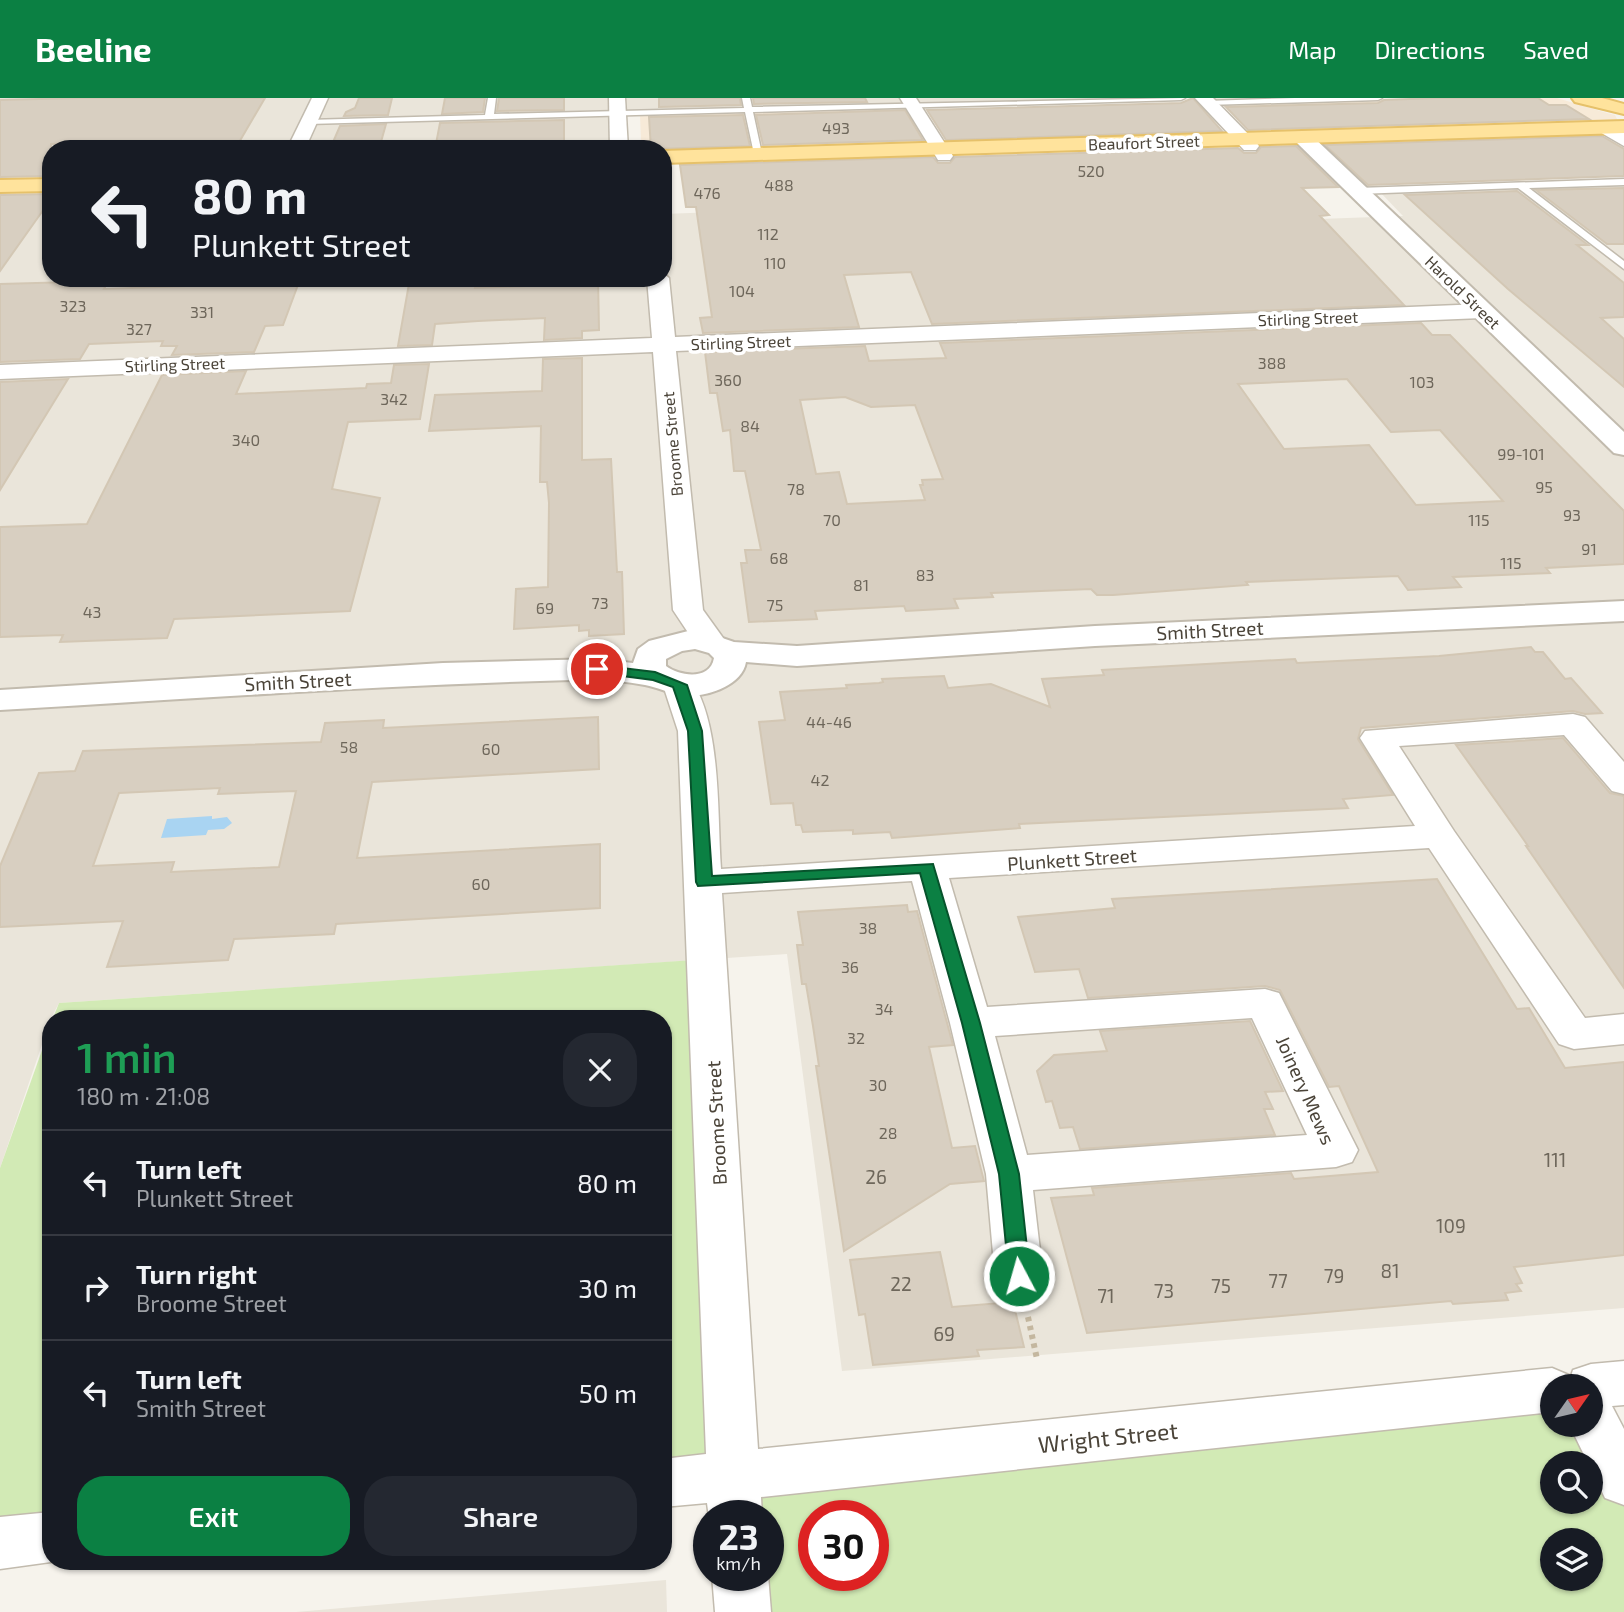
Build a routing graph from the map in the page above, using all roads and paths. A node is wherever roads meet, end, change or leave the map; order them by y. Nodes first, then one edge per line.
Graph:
1 (320, 98) edge
2 (492, 98) edge
3 (746, 98) edge
4 (1181, 98) edge
5 (1378, 98) edge
6 (1581, 98) edge
7 (1205, 101) edge
8 (910, 102) edge
9 (618, 106) edge
10 (294, 109) dead end
11 (1621, 110) edge
12 (749, 111) junction
13 (489, 118) junction
14 (308, 122) junction
15 (1618, 133) edge
16 (282, 140) edge
17 (300, 140) edge
18 (619, 140) edge
19 (1305, 141) junction
20 (1246, 142) junction
21 (942, 152) junction
22 (758, 154) junction
23 (672, 157) edge
24 (672, 164) edge
25 (42, 176) edge
26 (0, 178) edge
27 (1624, 182) edge
28 (42, 184) edge
29 (0, 186) edge
30 (1521, 186) junction
31 (1358, 191) junction
32 (1624, 266) edge
33 (659, 287) edge
34 (1482, 311) junction
35 (663, 345) junction
36 (0, 372) edge
37 (1624, 447) edge
38 (688, 610) junction
39 (1624, 611) edge
40 (719, 661) junction
41 (663, 665) junction
42 (0, 700) edge
43 (695, 731) junction
44 (1624, 784) edge
45 (1439, 836) junction
46 (927, 868) junction
47 (704, 882) junction
48 (971, 1023) junction
49 (1624, 1029) edge
50 (1009, 1174) junction
51 (1019, 1276) dead end
52 (1624, 1383) edge
53 (1603, 1385) edge
54 (1540, 1392) edge
55 (1601, 1437) edge
56 (1624, 1481) edge
57 (672, 1485) edge
58 (733, 1496) edge
59 (42, 1539) edge
60 (0, 1542) edge
61 (741, 1591) edge
62 (743, 1612) edge

1 - 14 street
2 - 13 lane
3 - 12 lane
4 - 8 lane
5 - 7 lane
6 - 11 main road
7 - 20 street
8 - 12 lane
8 - 21 street
9 - 12 lane
9 - 13 lane
9 - 18 street
10 - 16 street
12 - 22 lane
13 - 14 lane
14 - 17 street
15 - 19 main road, Beaufort Street
19 - 20 main road, Beaufort Street
19 - 31 street, Harold Street
20 - 21 main road, Beaufort Street
21 - 22 main road, Beaufort Street
21 - 24 main road, Beaufort Street
22 - 23 main road, Beaufort Street
25 - 26 main road
27 - 30 lane
28 - 29 main road
30 - 31 lane
30 - 32 lane
31 - 34 street, Harold Street
33 - 35 street, Broome Street
34 - 35 street, Stirling Street
34 - 37 street, Harold Street
35 - 36 street, Stirling Street
35 - 38 street, Broome Street
38 - 40 street, Broome Street
38 - 41 street
39 - 40 street, Smith Street
40 - 41 street
40 - 41 street
40 - 43 street, Broome Street
41 - 42 street, Smith Street
41 - 43 street, Broome Street
43 - 47 street, Broome Street
44 - 45 street
45 - 46 street, Plunkett Street
45 - 49 street
46 - 47 street, Plunkett Street
46 - 48 street
47 - 58 street, Broome Street
48 - 50 street
48 - 50 street, Joinery Mews
50 - 51 street
52 - 53 street
54 - 58 street, Wright Street
55 - 56 street
57 - 58 street, Wright Street
59 - 60 street
61 - 62 street

